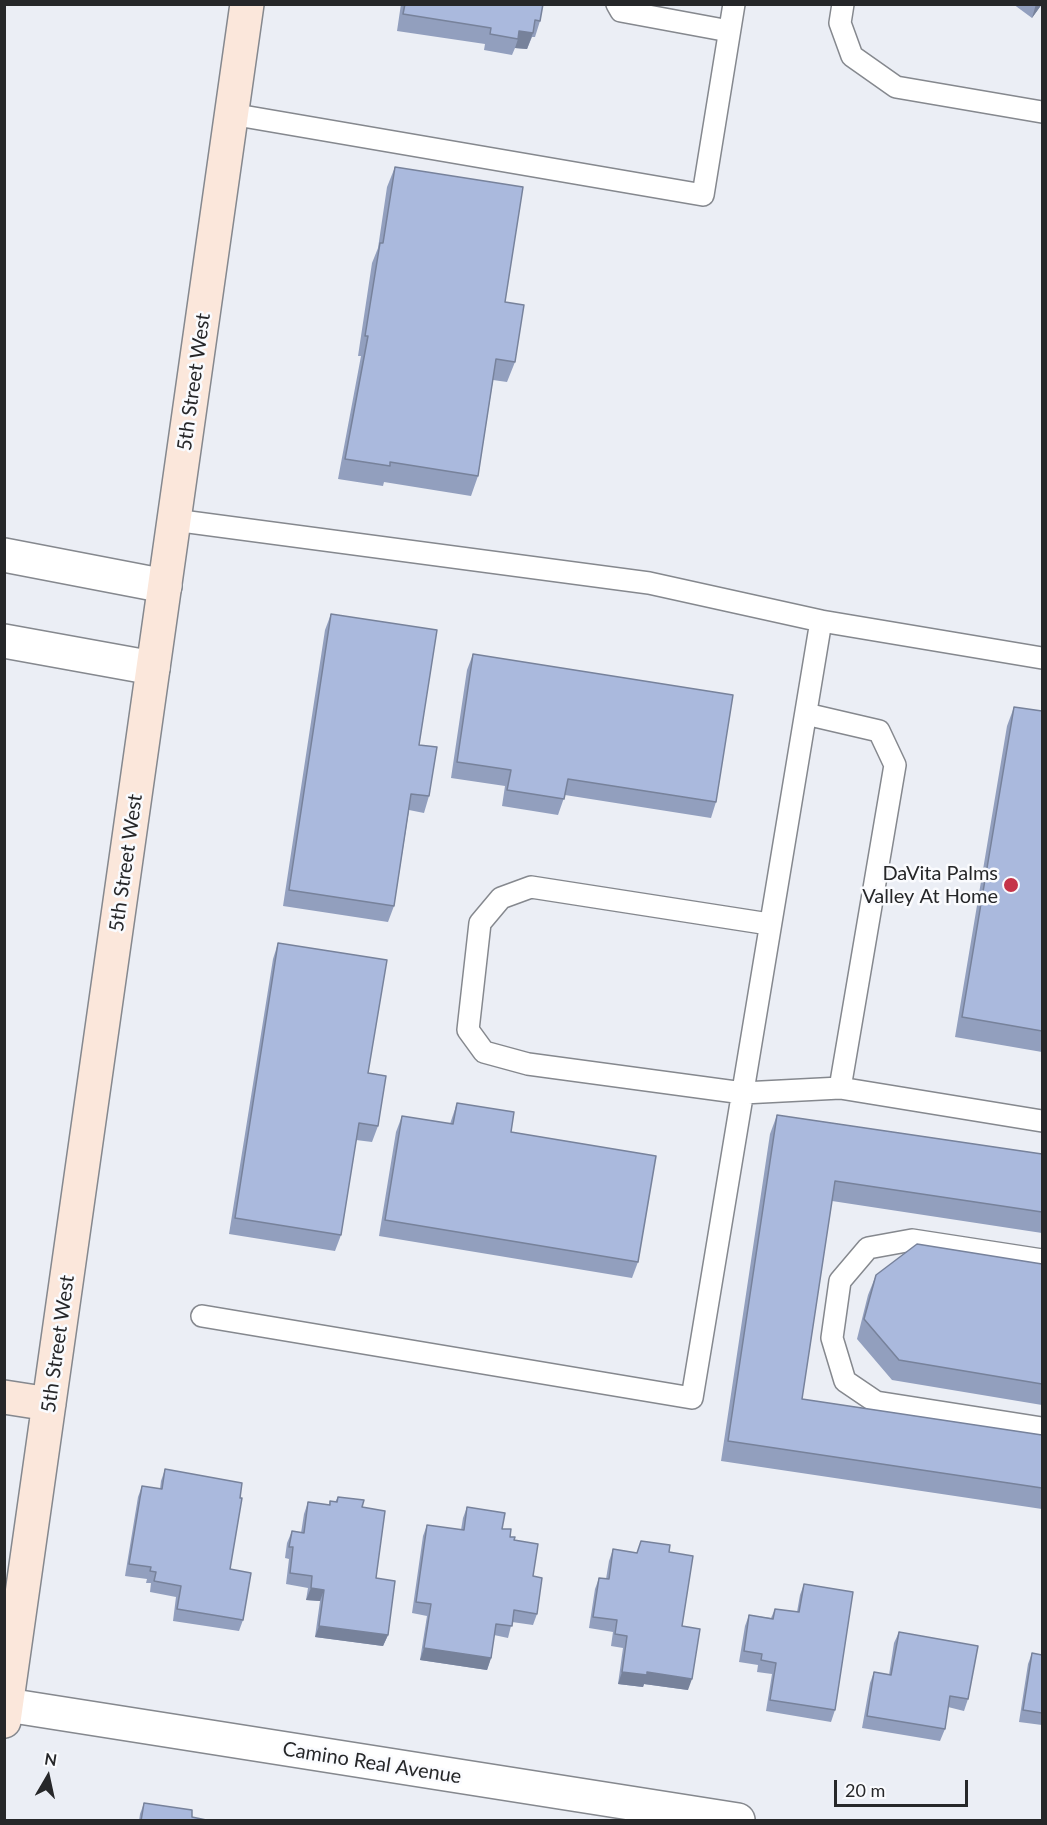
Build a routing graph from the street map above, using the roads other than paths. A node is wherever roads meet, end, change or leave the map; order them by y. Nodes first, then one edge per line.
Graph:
1 (247, 4) edge
2 (617, 4) edge
3 (734, 4) edge
4 (843, 4) edge
5 (729, 31) junction
6 (1042, 112) edge
7 (231, 114) junction
8 (174, 520) junction
9 (4, 555) edge
10 (165, 586) junction
11 (821, 621) junction
12 (4, 642) edge
13 (1042, 658) edge
14 (153, 668) junction
15 (806, 714) junction
16 (770, 924) junction
17 (840, 1088) junction
18 (743, 1094) junction
19 (1042, 1122) edge
20 (1042, 1260) edge
21 (202, 1316) dead end
22 (4, 1397) edge
23 (49, 1404) junction
24 (1042, 1428) edge
25 (6, 1713) edge
26 (727, 1820) edge

1 - 7 street, 5th Street West
2 - 5 lane
3 - 5 lane
4 - 6 lane
5 - 7 lane
7 - 8 street, 5th Street West
8 - 10 street, 5th Street West
8 - 11 lane
9 - 10 street
10 - 14 street, 5th Street West
11 - 13 lane
11 - 15 lane
12 - 14 street
14 - 23 street, 5th Street West
15 - 16 lane
15 - 17 lane
16 - 18 lane
16 - 18 lane
17 - 18 lane
17 - 19 lane
18 - 21 lane
20 - 24 lane
22 - 23 street
23 - 25 street, 5th Street West
25 - 26 street, Camino Real Avenue

